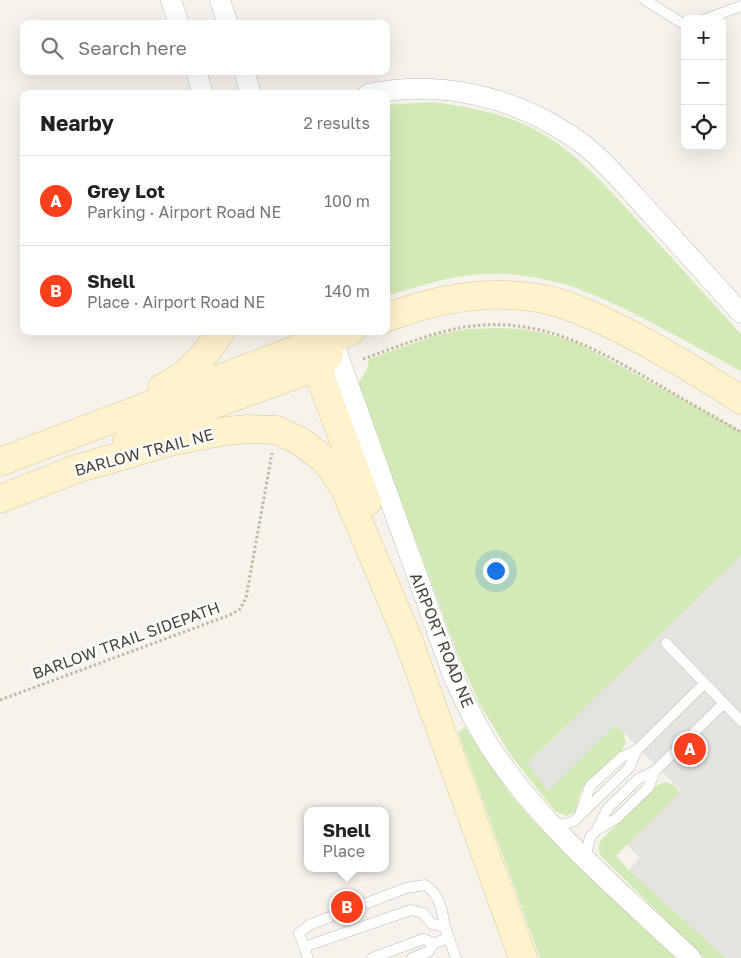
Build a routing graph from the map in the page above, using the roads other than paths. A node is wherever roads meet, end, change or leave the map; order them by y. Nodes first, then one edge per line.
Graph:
1 (171, 0) edge
2 (645, 0) edge
3 (741, 6) edge
4 (717, 15) edge
5 (178, 20) edge
6 (681, 22) edge
7 (197, 75) edge
8 (245, 75) edge
9 (202, 90) edge
10 (250, 90) edge
11 (388, 90) edge
12 (741, 313) edge
13 (390, 317) edge
14 (218, 335) edge
15 (323, 341) edge
16 (688, 365) junction
17 (741, 388) edge
18 (741, 400) edge
19 (87, 428) junction
20 (0, 462) edge
21 (76, 469) junction
22 (0, 499) edge
23 (408, 639) junction
24 (666, 643) dead end
25 (705, 683) junction
26 (724, 703) junction
27 (741, 720) edge
28 (550, 822) junction
29 (593, 865) junction
30 (367, 903) dead end
31 (330, 917) dead end
32 (445, 927) junction
33 (449, 938) junction
34 (434, 943) junction
35 (304, 947) junction
36 (308, 958) edge
37 (372, 958) edge
38 (412, 958) edge
39 (456, 958) edge
40 (523, 958) edge
41 (691, 958) edge

1 - 5 street
2 - 6 lane
3 - 4 lane
7 - 9 street
8 - 10 street
11 - 12 street
13 - 16 main road
14 - 19 main road
15 - 19 main road
15 - 21 main road
15 - 23 main road
15 - 28 street, AIRPORT ROAD NE
16 - 17 main road
16 - 18 main road
19 - 20 main road
21 - 22 main road, BARLOW TRAIL NE
21 - 23 main road, BARLOW TRAIL NE
23 - 40 main road, AIRPORT ROAD NE
24 - 25 lane
25 - 26 lane
25 - 28 lane
26 - 27 lane
26 - 29 lane
28 - 29 street, AIRPORT ROAD NE
29 - 41 street, AIRPORT ROAD NE
30 - 32 lane
31 - 35 lane
32 - 33 lane
32 - 35 lane
33 - 34 lane
33 - 39 lane
34 - 37 lane
34 - 38 lane
35 - 36 lane

